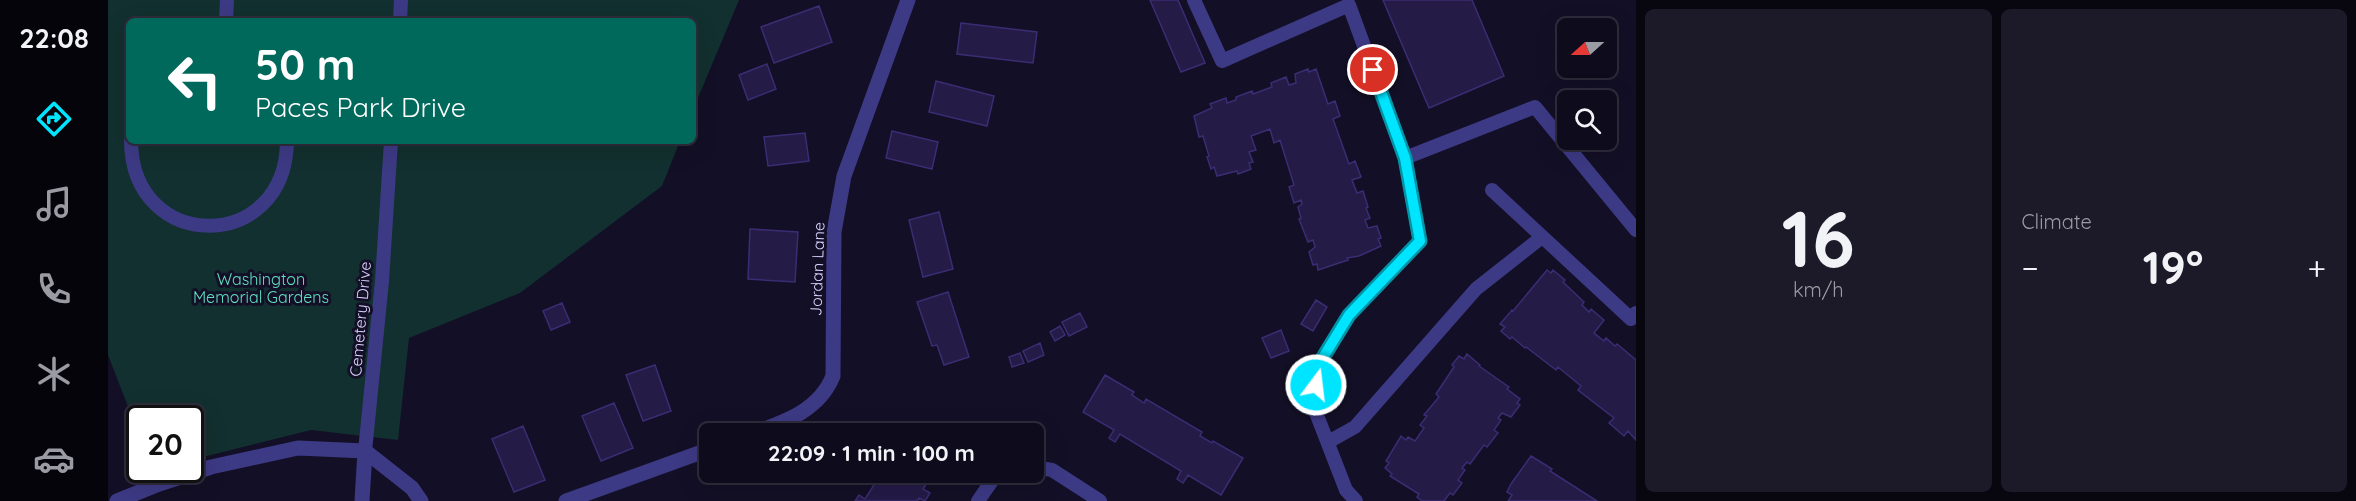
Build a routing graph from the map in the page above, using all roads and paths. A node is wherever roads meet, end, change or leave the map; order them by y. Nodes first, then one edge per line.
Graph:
1 (227, 0) edge
2 (401, 0) edge
3 (908, 0) edge
4 (1194, 0) edge
5 (226, 18) edge
6 (400, 18) edge
7 (131, 144) edge
8 (287, 144) edge
9 (392, 144) edge
10 (1405, 158) junction
11 (1492, 190) dead end
12 (1636, 230) edge
13 (1542, 237) junction
14 (1636, 314) edge
15 (781, 423) edge
16 (1328, 442) junction
17 (366, 451) junction
18 (699, 453) edge
19 (1044, 469) edge
20 (990, 483) edge
21 (117, 501) edge
22 (362, 501) edge
23 (421, 501) edge
24 (566, 501) edge
25 (978, 501) edge
26 (1100, 501) edge
27 (1356, 501) edge

1 - 5 lane
2 - 6 lane
3 - 15 street, Jordan Lane
4 - 10 lane
7 - 8 lane
9 - 17 lane, Cemetery Drive
10 - 12 lane
10 - 16 lane
11 - 13 lane
13 - 14 lane
13 - 16 lane
16 - 27 lane
17 - 21 street
17 - 22 street, Cemetery Drive
17 - 23 street
18 - 24 street
19 - 26 lane
20 - 25 lane

